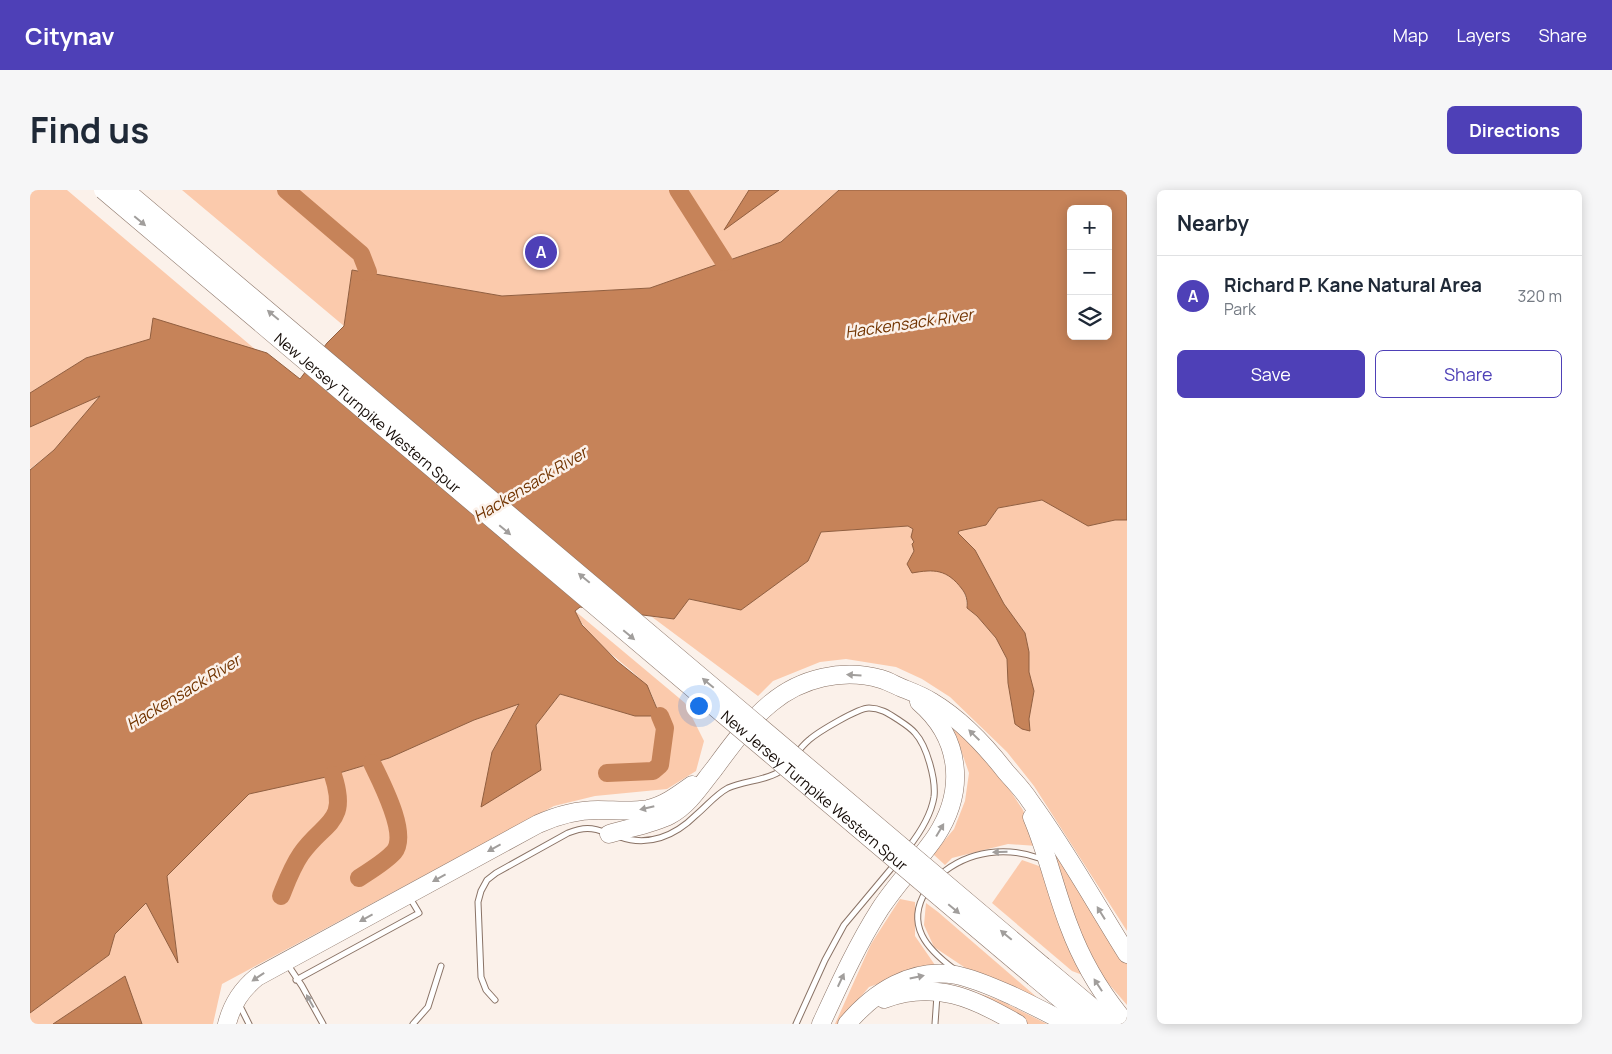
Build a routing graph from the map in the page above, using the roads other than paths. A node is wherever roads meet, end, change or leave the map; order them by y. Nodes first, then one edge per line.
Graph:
1 (103, 190) edge
2 (125, 190) edge
3 (901, 688) junction
4 (728, 750) junction
5 (792, 758) dead end
6 (787, 765) dead end
7 (1006, 772) junction
8 (609, 834) junction
9 (1047, 861) junction
10 (408, 895) junction
11 (1127, 954) edge
12 (286, 962) junction
13 (441, 966) dead end
14 (1039, 972) junction
15 (964, 977) junction
16 (296, 980) junction
17 (938, 992) junction
18 (236, 999) junction
19 (495, 1000) dead end
20 (989, 1008) junction
21 (860, 1010) junction
22 (227, 1024) edge
23 (249, 1024) edge
24 (323, 1024) edge
25 (413, 1024) edge
26 (796, 1024) edge
27 (821, 1024) edge
28 (847, 1024) edge
29 (935, 1024) edge
30 (1005, 1024) edge
31 (1018, 1024) edge
32 (1068, 1024) edge
33 (1090, 1024) edge
34 (1112, 1024) edge
35 (1127, 1024) edge

1 -> 14 highway, New Jersey Turnpike Western Spur, bridge
14 -> 2 highway, New Jersey Turnpike Western Spur, bridge
3 -> 4 highway
7 -> 3 highway
27 -> 3 highway
4 - 8 highway
4 -> 10 highway
5 - 26 lane
6 - 8 lane
7 - 9 highway
11 -> 7 highway
8 - 19 lane
9 -> 15 lane
35 -> 9 highway
10 -> 12 highway
10 - 16 lane
12 - 16 lane
12 -> 18 highway
13 - 25 lane
14 - 33 highway, New Jersey Turnpike Western Spur
14 - 34 highway, New Jersey Turnpike Western Spur
21 -> 15 highway
15 - 32 highway
24 -> 16 lane
17 - 20 highway
17 - 21 highway
17 - 29 lane
18 - 22 highway
18 - 23 lane
20 - 30 highway
20 - 31 highway
21 - 28 highway

